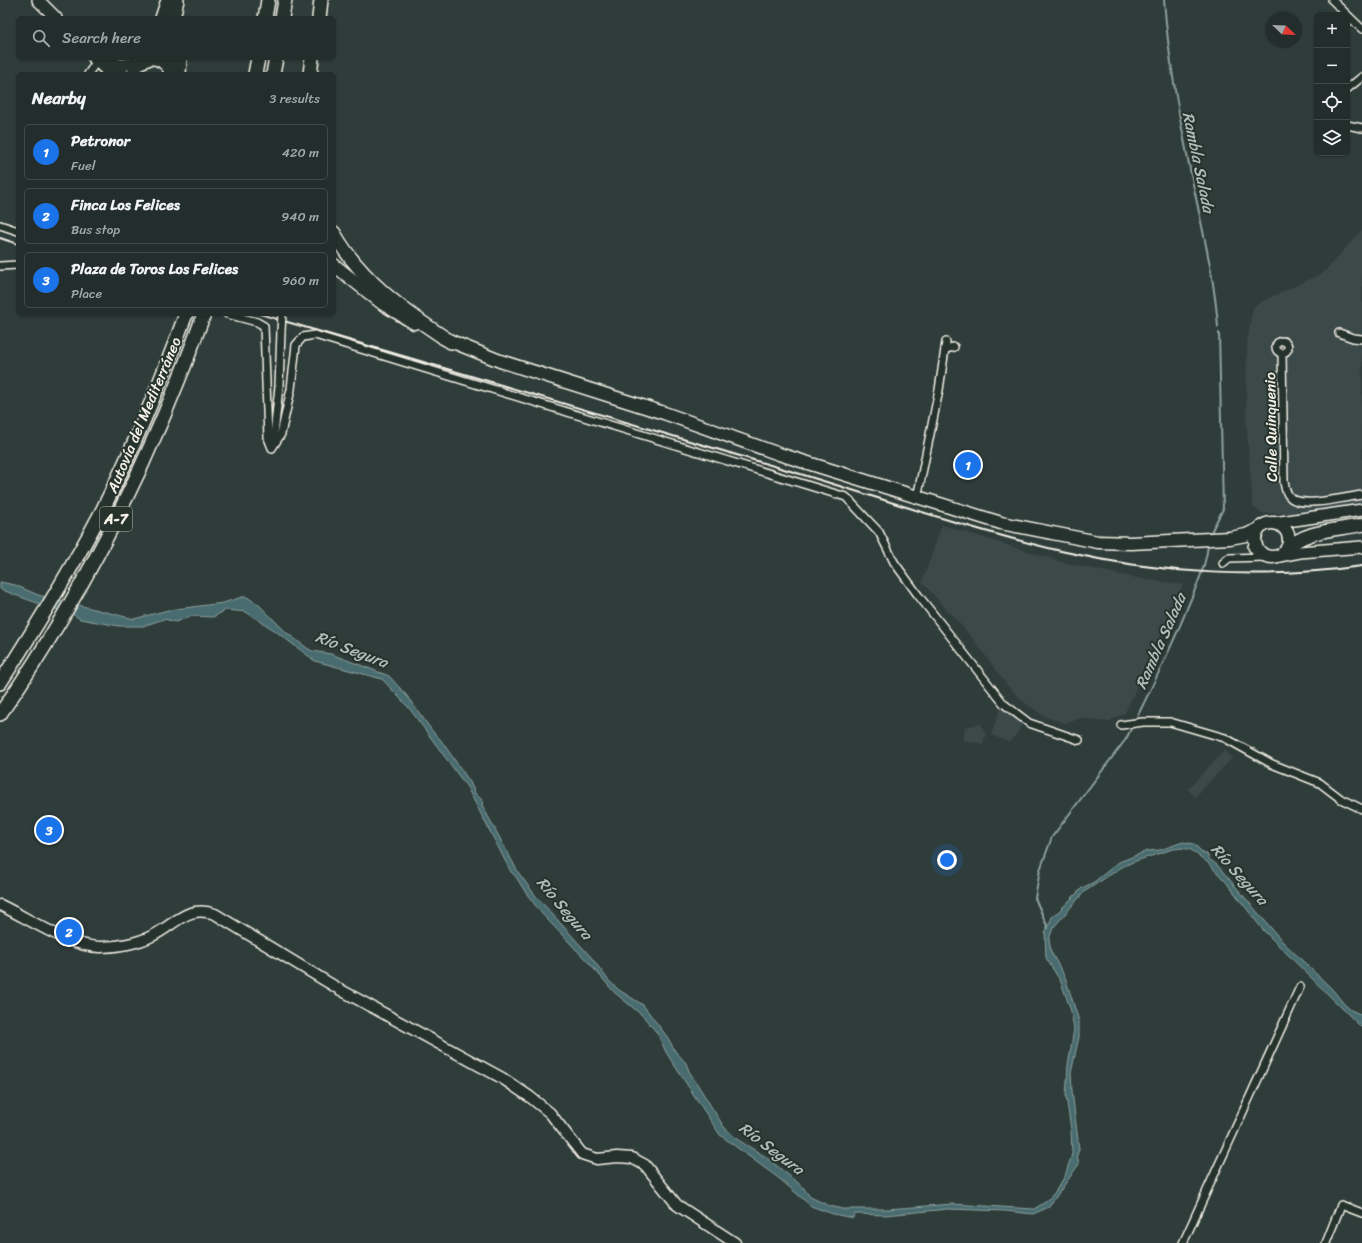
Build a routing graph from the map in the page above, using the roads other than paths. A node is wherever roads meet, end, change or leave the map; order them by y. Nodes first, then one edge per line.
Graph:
1 (38, 0) edge
2 (168, 0) edge
3 (171, 0) edge
4 (177, 0) edge
5 (181, 0) edge
6 (268, 0) edge
7 (285, 0) edge
8 (321, 0) edge
9 (1332, 0) edge
10 (54, 16) edge
11 (163, 16) edge
12 (167, 16) edge
13 (173, 16) edge
14 (181, 16) edge
15 (266, 16) edge
16 (282, 16) edge
17 (319, 16) edge
18 (1362, 29) edge
19 (98, 60) edge
20 (100, 60) edge
21 (101, 60) edge
22 (103, 60) edge
23 (141, 60) edge
24 (145, 60) edge
25 (154, 60) edge
26 (179, 60) edge
27 (258, 60) edge
28 (276, 60) edge
29 (312, 60) edge
30 (172, 69) edge
31 (89, 72) edge
32 (109, 72) edge
33 (120, 72) edge
34 (134, 72) edge
35 (255, 72) edge
36 (273, 72) edge
37 (310, 72) edge
38 (1362, 77) edge
39 (1350, 87) edge
40 (1350, 126) edge
41 (1362, 128) edge
42 (0, 225) edge
43 (16, 230) edge
44 (336, 236) edge
45 (16, 265) edge
46 (0, 266) edge
47 (336, 266) edge
48 (185, 316) edge
49 (203, 316) edge
50 (234, 316) edge
51 (282, 316) edge
52 (1339, 333) dead end
53 (1362, 339) edge
54 (451, 342) junction
55 (954, 347) dead end
56 (1282, 353) dead end
57 (272, 448) junction
58 (1362, 495) edge
59 (916, 498) junction
60 (1362, 510) edge
61 (1278, 525) junction
62 (1362, 525) edge
63 (1257, 530) junction
64 (1316, 534) junction
65 (1225, 539) junction
66 (1362, 547) edge
67 (1254, 551) junction
68 (1282, 553) junction
69 (1223, 563) dead end
70 (0, 683) edge
71 (1, 713) edge
72 (1121, 725) dead end
73 (1080, 740) dead end
74 (1362, 809) edge
75 (0, 905) edge
76 (1300, 987) dead end
77 (1362, 1213) edge
78 (735, 1243) edge
79 (1183, 1243) edge
80 (1326, 1243) edge

1 - 10 main road
2 - 11 highway
3 - 12 highway
4 - 13 highway
5 - 14 highway
6 - 15 highway
7 - 16 highway
8 - 17 highway
9 - 18 street
19 - 31 street
20 - 32 highway
21 - 33 main road
22 - 23 main road
24 - 34 highway
25 - 30 highway
26 - 30 highway
27 - 35 highway
28 - 36 highway
29 - 37 highway
38 - 39 street
40 - 41 street
42 - 43 street
44 - 54 highway
45 - 46 street
47 - 54 highway
48 - 70 highway, Autovía del Mediterráneo / A-7
49 - 71 highway, Autovía del Mediterráneo / A-7
50 - 57 street
51 - 57 street, bridge
52 - 53 street
54 - 59 highway
55 - 59 street
56 - 58 street, Calle Quinquenio
57 - 73 street
59 - 65 highway
60 - 61 main road
61 - 63 highway
61 - 64 highway
61 - 68 highway
62 - 64 highway
63 - 65 highway
63 - 67 highway
64 - 68 highway
65 - 67 highway
66 - 68 main road
67 - 68 highway
67 - 69 street
72 - 74 street
75 - 78 main road
76 - 79 street
77 - 80 street

